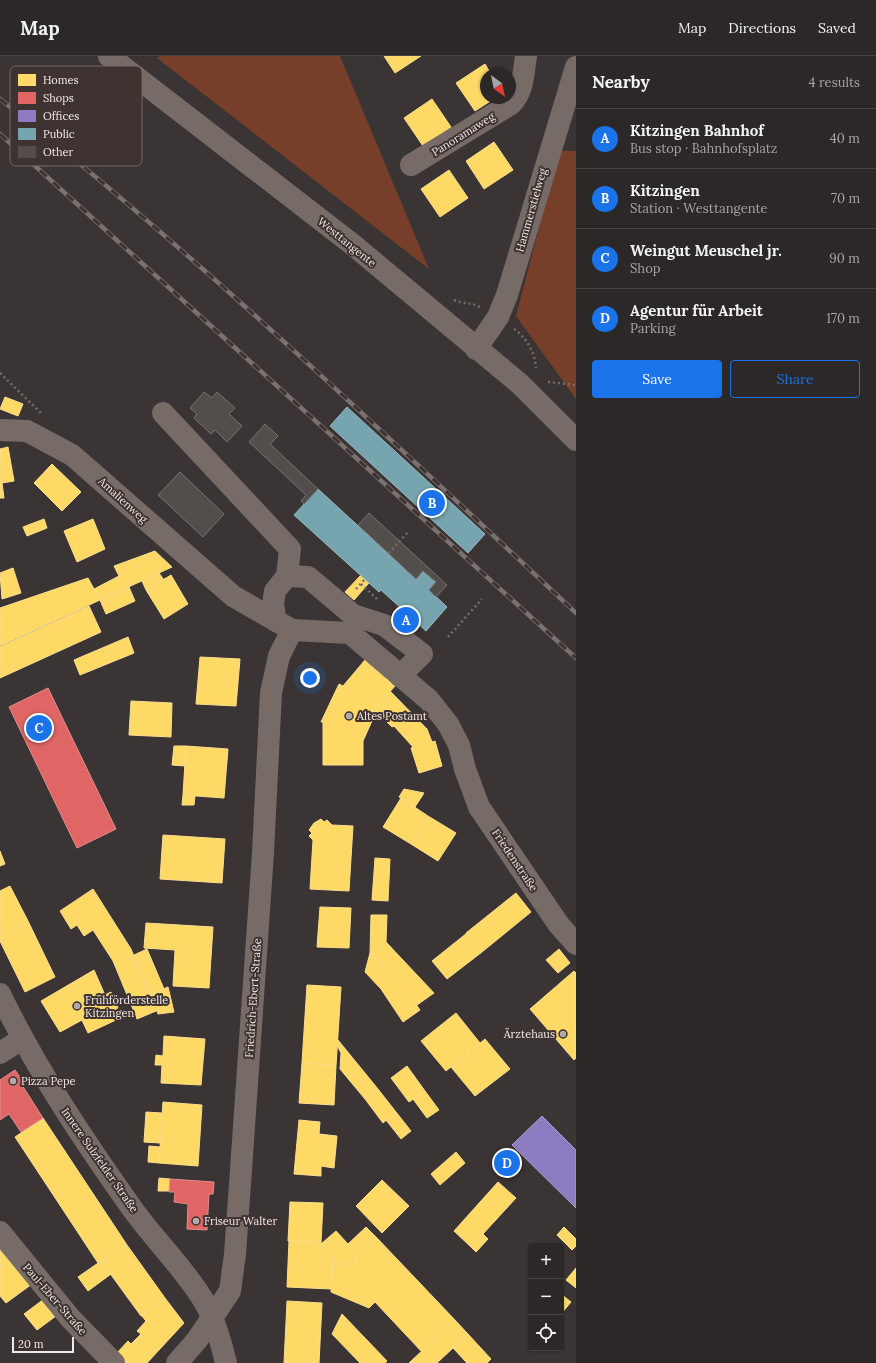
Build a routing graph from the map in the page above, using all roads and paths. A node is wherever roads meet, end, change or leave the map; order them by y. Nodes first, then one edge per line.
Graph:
1 (109, 56) edge
2 (526, 56) edge
3 (122, 66) edge
4 (576, 67) edge
5 (142, 82) edge
6 (411, 165) dead end
7 (476, 349) junction
8 (163, 413) dead end
9 (0, 430) edge
10 (576, 440) edge
11 (408, 532) dead end
12 (389, 553) dead end
13 (287, 576) junction
14 (365, 579) dead end
15 (361, 584) junction
16 (355, 590) dead end
17 (372, 594) dead end
18 (482, 599) dead end
19 (284, 625) junction
20 (356, 626) junction
21 (448, 637) dead end
22 (400, 676) junction
23 (576, 944) edge
24 (0, 994) edge
25 (22, 1039) junction
26 (0, 1053) edge
27 (0, 1232) edge
28 (212, 1319) junction
29 (114, 1363) edge
30 (177, 1363) edge
31 (226, 1363) edge

1 - 3 street, Westtangente
2 - 6 street, Panoramaweg
4 - 7 street, Hammerstielweg
5 - 7 street, Westtangente
7 - 10 street, Westtangente
8 - 13 street
9 - 19 street, Amalienweg
11 - 12 path
13 - 19 street
13 - 20 street
14 - 15 path
15 - 16 path
15 - 17 path
18 - 21 path
19 - 20 street
19 - 28 street, Friedrich-Ebert-Straße
20 - 22 street, Friedenstraße
20 - 22 street
22 - 23 street, Friedenstraße
24 - 25 street, Innere Sulzfelder Straße
25 - 26 street
25 - 28 street, Innere Sulzfelder Straße
27 - 29 street, Paul-Eber-Straße
28 - 30 street, Friedrich-Ebert-Straße
28 - 31 street

